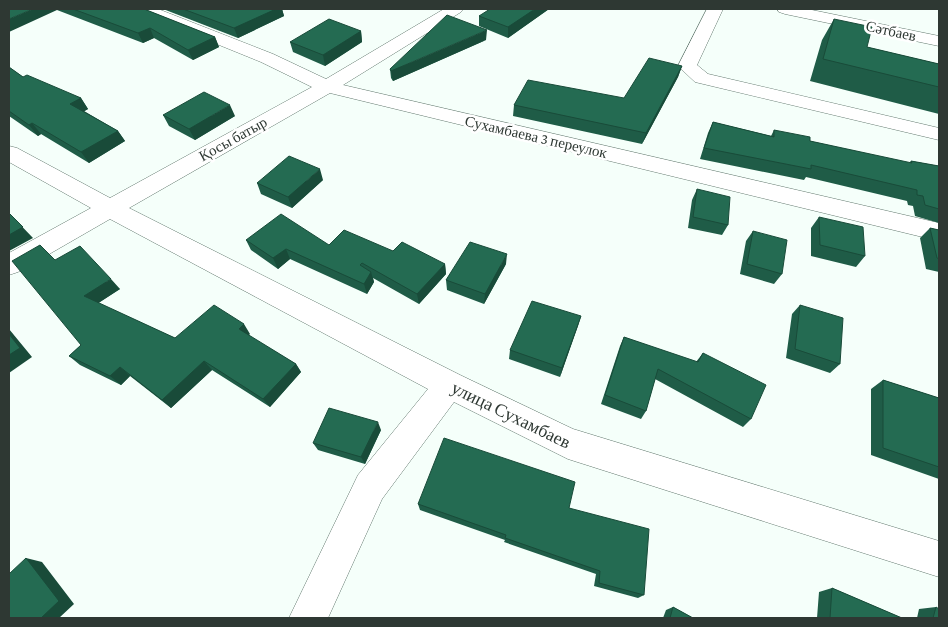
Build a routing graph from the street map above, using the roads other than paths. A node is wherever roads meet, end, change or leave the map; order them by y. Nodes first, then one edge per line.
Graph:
1 (144, 9) edge
2 (455, 9) edge
3 (715, 9) edge
4 (785, 9) edge
5 (939, 41) edge
6 (327, 87) junction
7 (939, 134) edge
8 (9, 153) edge
9 (109, 208) junction
10 (939, 232) edge
11 (9, 265) edge
12 (449, 385) junction
13 (939, 559) edge
14 (308, 618) edge

1 - 6 street, Сухамбаева 3 переулок
2 - 6 street, Қосы батыр
3 - 7 street
4 - 5 street, Сәтбаев
6 - 9 street, Қосы батыр
6 - 10 street, Сухамбаева 3 переулок
8 - 9 street, улица Сухамбаев
9 - 11 street, Қосы батыр
9 - 12 street, улица Сухамбаев
12 - 13 street, улица Сухамбаев
12 - 14 street

